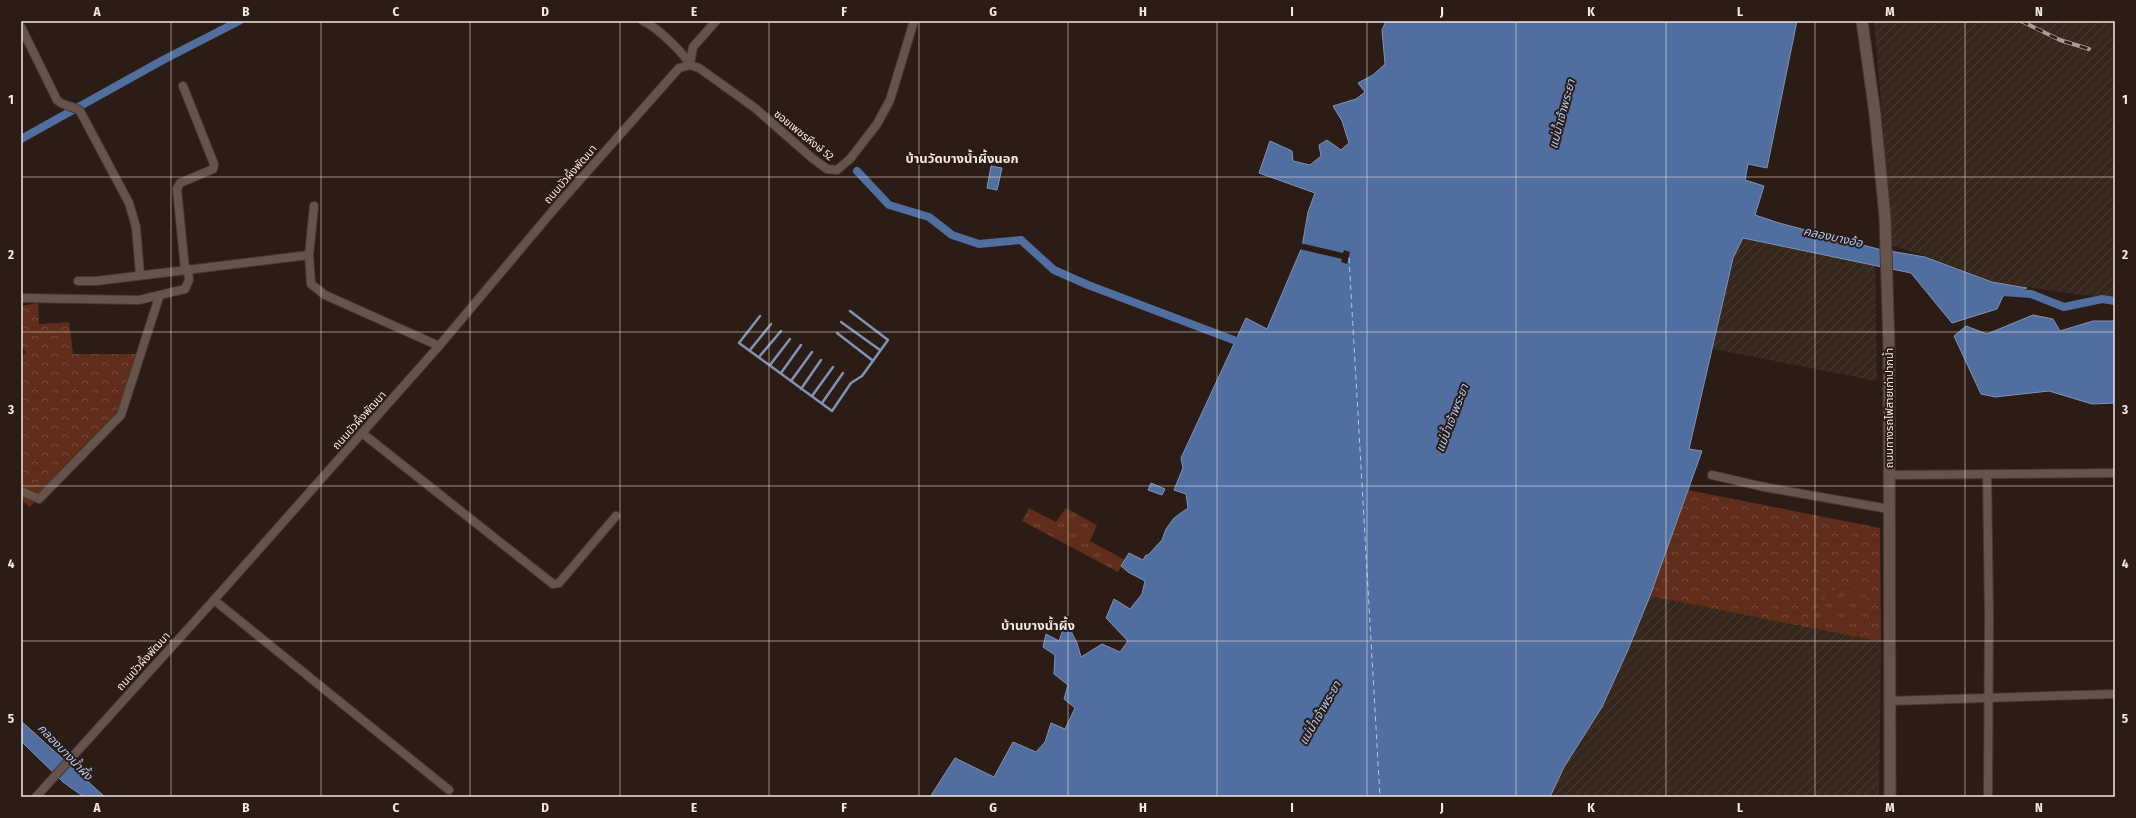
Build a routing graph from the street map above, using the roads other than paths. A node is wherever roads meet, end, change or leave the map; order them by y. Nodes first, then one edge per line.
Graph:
1 (643, 21) edge
2 (716, 21) edge
3 (914, 21) edge
4 (1862, 21) edge
5 (21, 27) edge
6 (689, 65) junction
7 (183, 86) dead end
8 (314, 206) dead end
9 (309, 255) junction
10 (186, 269) junction
11 (140, 275) junction
12 (78, 281) dead end
13 (159, 297) junction
14 (21, 298) edge
15 (439, 346) junction
16 (362, 433) junction
17 (2115, 473) edge
18 (1987, 474) junction
19 (1712, 475) dead end
20 (1889, 475) junction
21 (21, 491) edge
22 (1889, 509) junction
23 (616, 516) dead end
24 (214, 600) junction
25 (2115, 694) edge
26 (1988, 698) junction
27 (1889, 701) junction
28 (449, 790) dead end
29 (36, 797) edge
30 (1890, 797) edge
31 (1988, 797) edge

1 - 6 street
2 - 6 street
3 - 6 street, ซอยเพชรหึงษ์ 52
4 - 20 main road, ถนนทางรถไฟสายเก่าปากน้ำ
5 - 11 street
6 - 15 street, ถนนบัวผึ้งพัฒนา
7 - 10 street
8 - 9 street
9 - 10 street
9 - 15 street
10 - 11 street
10 - 13 street
11 - 12 street
13 - 14 street
13 - 21 street
15 - 16 street, ถนนบัวผึ้งพัฒนา
16 - 23 street
16 - 24 street, ถนนบัวผึ้งพัฒนา
17 - 18 street
18 - 20 street
18 - 26 street
19 - 22 street
20 - 22 main road, ถนนทางรถไฟสายเก่าปากน้ำ
22 - 27 main road, ถนนทางรถไฟสายเก่าปากน้ำ
24 - 28 street
24 - 29 street, ถนนบัวผึ้งพัฒนา
25 - 26 street
26 - 27 street
26 - 31 street
27 - 30 main road, ถนนทางรถไฟสายเก่าปากน้ำ

